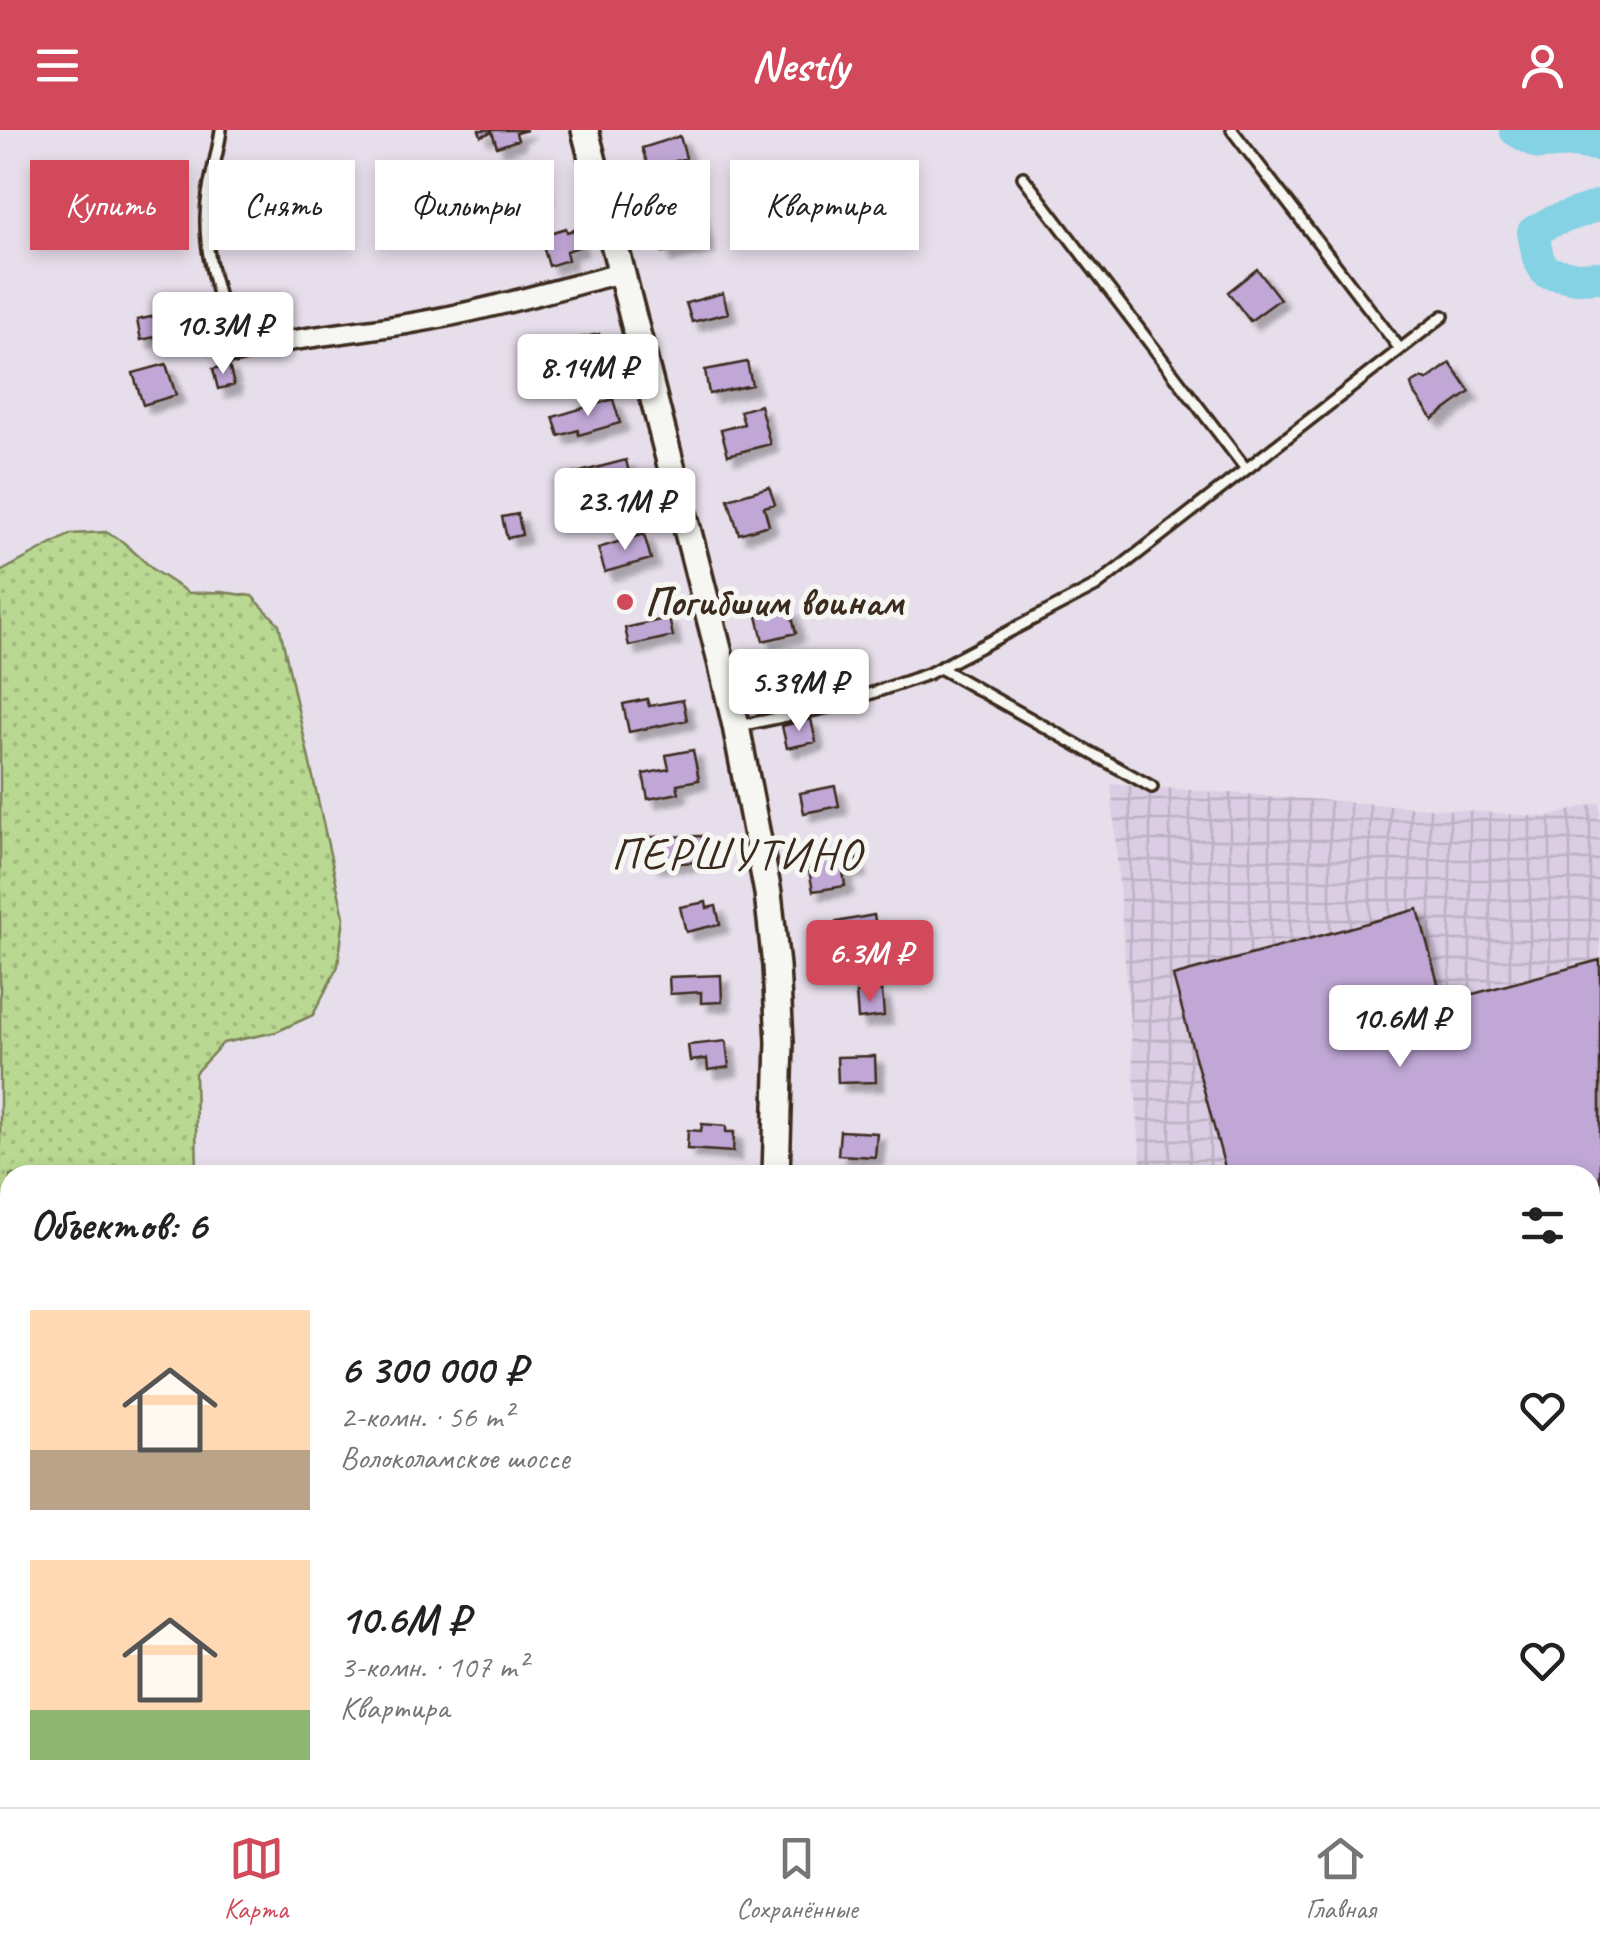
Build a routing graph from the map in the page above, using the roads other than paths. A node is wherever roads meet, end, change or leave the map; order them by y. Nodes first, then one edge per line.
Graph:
1 (221, 130) edge
2 (585, 130) edge
3 (1232, 130) edge
4 (1023, 177) dead end
5 (621, 273) junction
6 (1443, 316) dead end
7 (1400, 349) junction
8 (235, 352) joint
9 (1246, 469) junction
10 (940, 668) junction
11 (736, 726) junction
12 (1152, 788) dead end
13 (776, 1165) edge

1 - 8 lane
2 - 5 street
3 - 7 lane
4 - 9 lane
5 - 8 street
5 - 11 street
6 - 7 lane
7 - 9 lane
9 - 10 lane
10 - 11 lane
10 - 12 lane
11 - 13 street

